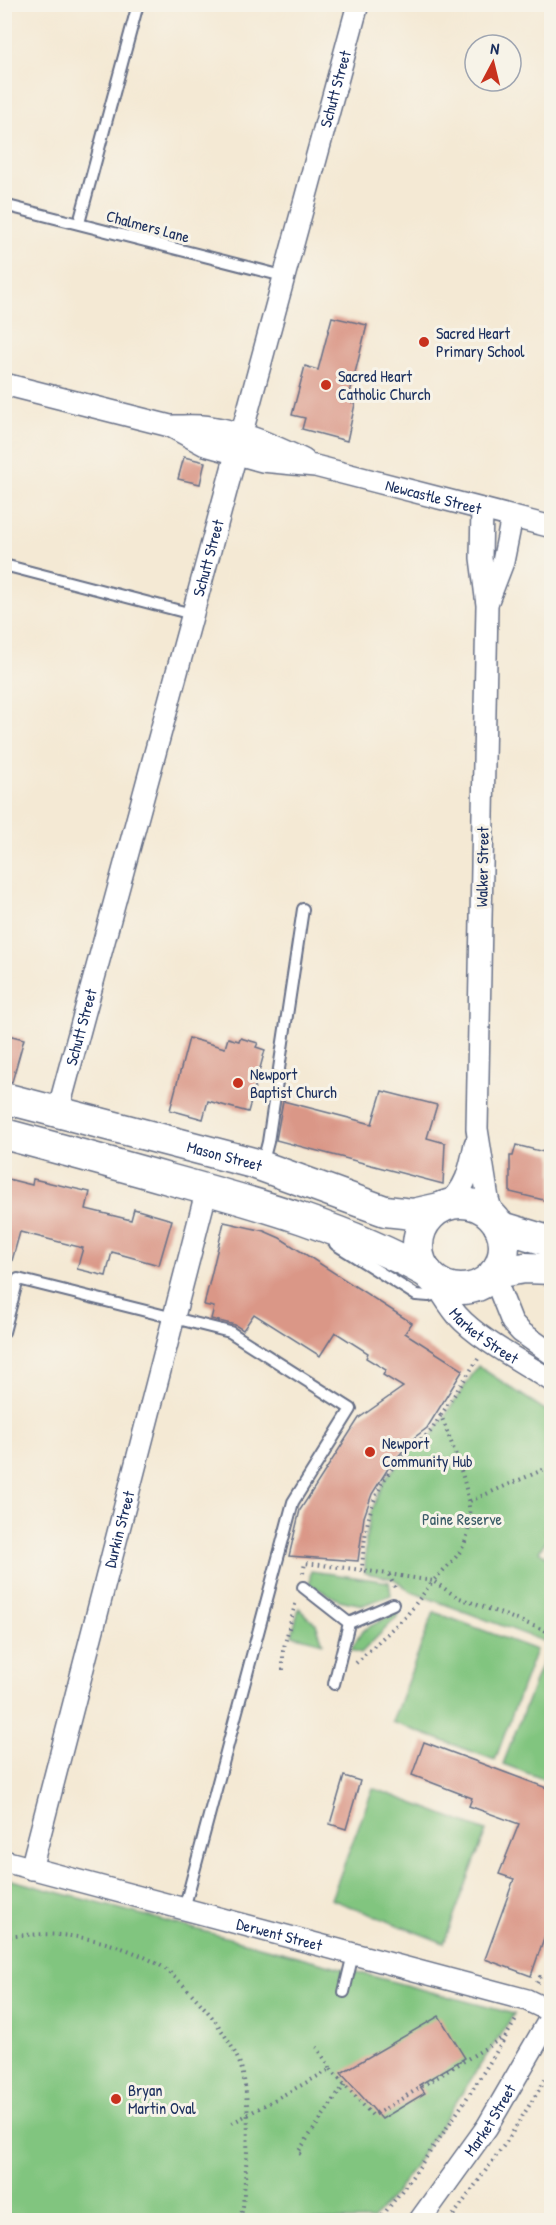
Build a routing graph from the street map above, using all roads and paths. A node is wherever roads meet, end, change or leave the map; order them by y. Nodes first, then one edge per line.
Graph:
1 (138, 4) edge
2 (358, 4) edge
3 (4, 205) edge
4 (79, 223) junction
5 (283, 276) junction
6 (4, 384) edge
7 (237, 444) junction
8 (483, 510) junction
9 (512, 517) junction
10 (552, 527) edge
11 (4, 565) edge
12 (487, 605) junction
13 (192, 614) junction
14 (303, 909) dead end
15 (4, 1098) edge
16 (57, 1111) junction
17 (477, 1129) junction
18 (4, 1134) edge
19 (262, 1165) junction
20 (207, 1189) junction
21 (444, 1207) junction
22 (497, 1223) junction
23 (552, 1242) edge
24 (552, 1269) edge
25 (493, 1274) junction
26 (441, 1282) junction
27 (173, 1317) junction
28 (4, 1332) edge
29 (492, 1343) junction
30 (552, 1354) edge
31 (552, 1381) edge
32 (441, 1415) junction
33 (552, 1466) edge
34 (470, 1502) junction
35 (362, 1570) junction
36 (302, 1574) dead end
37 (433, 1581) junction
38 (300, 1592) joint
39 (393, 1604) dead end
40 (349, 1623) junction
41 (552, 1633) edge
42 (283, 1670) dead end
43 (334, 1684) joint
44 (4, 1861) edge
45 (31, 1869) junction
46 (184, 1909) junction
47 (4, 1938) edge
48 (353, 1954) junction
49 (552, 1983) edge
50 (344, 1992) dead end
51 (527, 2000) junction
52 (552, 2014) edge
53 (505, 2036) junction
54 (317, 2047) dead end
55 (331, 2069) junction
56 (345, 2084) junction
57 (248, 2115) junction
58 (232, 2122) dead end
59 (301, 2154) dead end
60 (240, 2220) edge
61 (379, 2220) edge
62 (420, 2220) edge

1 - 4 lane
2 - 5 street, Schutt Street
3 - 4 lane, Chalmers Lane
4 - 5 lane, Chalmers Lane
5 - 7 street, Schutt Street
6 - 7 street, Newcastle Street
7 - 8 street, Newcastle Street
7 - 13 street, Schutt Street
8 - 9 street, Newcastle Street
8 - 12 street, Walker Street
9 - 10 street, Newcastle Street
9 - 12 street, Walker Street
11 - 13 lane
12 - 17 street, Walker Street
13 - 16 street, Schutt Street
14 - 19 lane
15 - 16 street, Mason Street
16 - 19 street, Mason Street
17 - 21 street, Walker Street
17 - 22 street, Walker Street
18 - 20 street
19 - 21 street, Mason Street
20 - 26 street
20 - 27 street, Durkin Street
21 - 22 street
21 - 26 street
22 - 23 street
22 - 25 street
24 - 25 street
25 - 26 street
25 - 30 street, Market Street
26 - 29 street, Market Street
27 - 28 lane
27 - 45 street, Durkin Street
27 - 46 lane
29 - 31 street, Market Street
29 - 32 path
32 - 34 path
32 - 35 path
33 - 34 path
34 - 37 path
35 - 36 path
35 - 37 path
37 - 41 path
37 - 43 path
38 - 40 lane
38 - 42 path
39 - 40 lane
40 - 43 lane
44 - 45 street, Derwent Street
45 - 46 street, Derwent Street
46 - 48 street, Derwent Street
47 - 57 path
48 - 50 lane
48 - 51 street, Derwent Street
49 - 51 path
51 - 52 street, Derwent Street
51 - 53 path
52 - 62 street, Market Street
53 - 56 path
53 - 61 path
54 - 55 path
55 - 56 path
55 - 57 path
56 - 59 path
57 - 58 path
57 - 60 path

